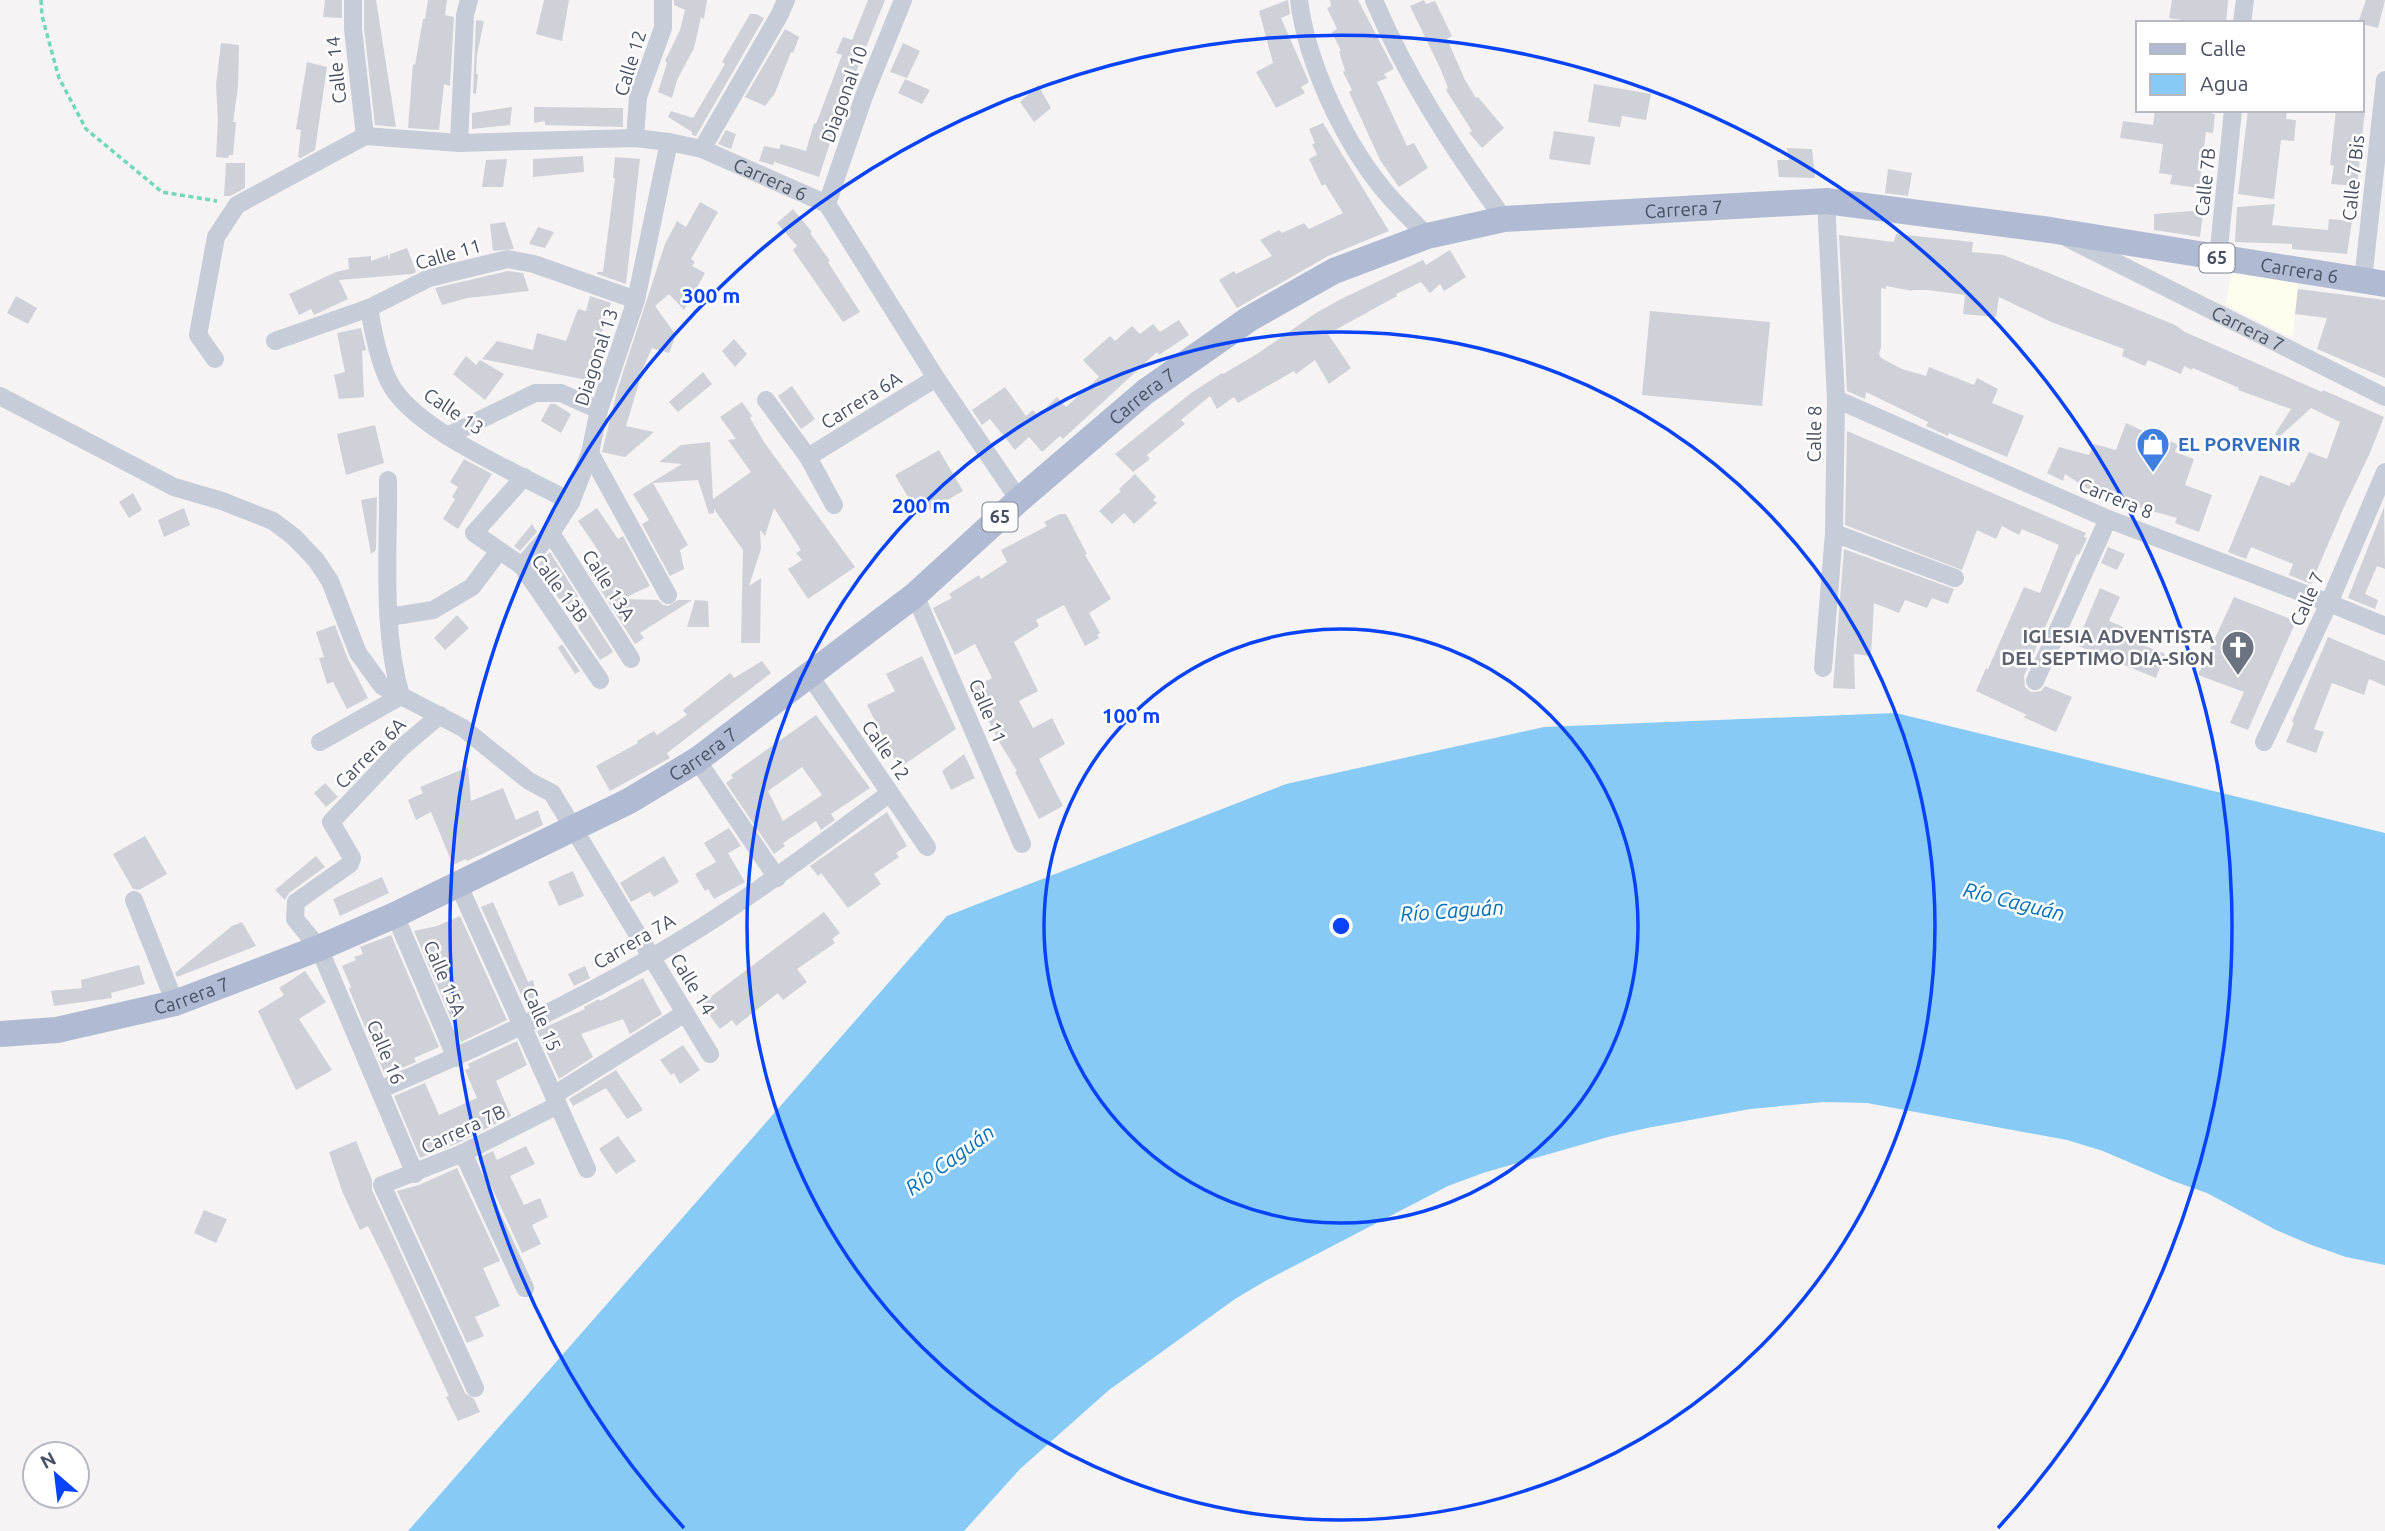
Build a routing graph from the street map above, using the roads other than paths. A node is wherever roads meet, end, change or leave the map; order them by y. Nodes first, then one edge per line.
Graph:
1 (353, 0) edge
2 (469, 0) edge
3 (663, 0) edge
4 (786, 0) edge
5 (904, 0) edge
6 (1299, 0) edge
7 (1374, 0) edge
8 (2245, 0) edge
9 (2242, 21) edge
10 (2385, 80) edge
11 (2233, 112) edge
12 (365, 136) junction
13 (635, 138) junction
14 (669, 142) junction
15 (459, 143) junction
16 (702, 149) junction
17 (1826, 201) junction
18 (827, 204) junction
19 (1504, 219) junction
20 (2050, 230) junction
21 (1427, 236) junction
22 (2218, 258) junction
23 (2374, 282) edge
24 (636, 300) junction
25 (369, 308) junction
26 (275, 341) dead end
27 (215, 359) dead end
28 (936, 378) junction
29 (0, 396) edge
30 (2385, 397) edge
31 (1836, 399) junction
32 (766, 400) dead end
33 (599, 410) junction
34 (447, 436) junction
35 (590, 453) junction
36 (808, 457) junction
37 (2385, 472) edge
38 (524, 477) junction
39 (388, 480) dead end
40 (1019, 499) junction
41 (571, 502) junction
42 (834, 505) dead end
43 (2108, 519) junction
44 (551, 533) junction
45 (1834, 533) junction
46 (499, 551) junction
47 (522, 566) junction
48 (1955, 578) dead end
49 (668, 595) dead end
50 (915, 595) junction
51 (2329, 603) junction
52 (389, 617) junction
53 (2385, 626) edge
54 (631, 659) dead end
55 (1823, 668) dead end
56 (810, 676) junction
57 (600, 680) dead end
58 (2035, 681) dead end
59 (401, 696) junction
60 (440, 715) junction
61 (320, 742) dead end
62 (2264, 742) dead end
63 (697, 760) junction
64 (890, 793) junction
65 (574, 829) junction
66 (1022, 844) dead end
67 (927, 847) dead end
68 (352, 858) joint
69 (777, 878) junction
70 (459, 886) junction
71 (134, 900) dead end
72 (395, 915) junction
73 (319, 948) junction
74 (652, 957) junction
75 (176, 1003) junction
76 (685, 1013) junction
77 (523, 1027) junction
78 (0, 1034) edge
79 (710, 1054) dead end
80 (456, 1058) junction
81 (379, 1090) junction
82 (556, 1100) junction
83 (463, 1153) junction
84 (587, 1169) dead end
85 (415, 1174) junction
86 (525, 1288) dead end
87 (475, 1388) dead end

1 - 12 street, Calle 14
2 - 15 street
3 - 13 street, Calle 12
4 - 16 street
5 - 18 street, Diagonal 10
6 - 21 street
7 - 19 street
8 - 9 street
10 - 23 street, Calle 7 Bis
11 - 22 street, Calle 7B
12 - 15 street, Carrera 6
12 - 27 street
13 - 14 street, Carrera 6
13 - 15 street, Carrera 6
14 - 16 street, Carrera 6
14 - 24 street, Diagonal 13
16 - 18 street, Carrera 6
17 - 19 main road, Carrera 7 / 65
17 - 20 main road, Carrera 7 / 65
17 - 31 street, Calle 8
18 - 28 street, Carrera 6
19 - 21 main road, Carrera 7 / 65
20 - 22 main road, Carrera 6 / 65
20 - 30 street, Carrera 7
21 - 40 main road, Carrera 7 / 65
22 - 23 main road, Carrera 6 / 65
24 - 25 street, Calle 11
24 - 33 street, Diagonal 13
25 - 26 street, Calle 11
25 - 34 street, Calle 13
28 - 36 street, Carrera 6A
28 - 40 street, Carrera 6
29 - 59 street, Calle 14
31 - 43 street, Carrera 8
31 - 45 street, Calle 8
32 - 36 street
33 - 34 street
33 - 35 street, Diagonal 13
34 - 38 street, Calle 13
35 - 41 street, Diagonal 13
35 - 49 street
36 - 42 street
37 - 51 street, Calle 7
38 - 41 street, Calle 13
38 - 46 street, Calle 13B
39 - 52 street
40 - 50 main road, Carrera 7 / 65
41 - 44 street, Diagonal 13
43 - 51 street, Carrera 8
43 - 58 street
44 - 47 street, Diagonal 13
44 - 54 street, Calle 13A
45 - 48 street
45 - 55 street, Calle 8
46 - 47 street, Calle 13B
46 - 52 street
47 - 57 street, Calle 13B
50 - 56 main road, Carrera 7 / 65
50 - 66 street, Calle 11
51 - 53 street, Carrera 8
51 - 62 street, Calle 7
52 - 59 street
56 - 63 main road, Carrera 7 / 65
56 - 64 street, Calle 12
59 - 60 street, Calle 14
59 - 61 street
60 - 65 street, Calle 14
60 - 68 street, Carrera 6A
63 - 65 main road, Carrera 7 / 65
63 - 69 street
64 - 67 street, Calle 12
64 - 69 street, Carrera 7A
65 - 70 main road, Carrera 7 / 65
65 - 74 street, Calle 14
68 - 73 street, Calle 16
69 - 74 street, Carrera 7A
70 - 72 main road, Carrera 7 / 65
70 - 77 street, Calle 15
71 - 75 street
72 - 73 main road, Carrera 7 / 65
72 - 80 street, Calle 15A
73 - 75 main road, Carrera 7 / 65
73 - 81 street, Calle 16
74 - 76 street, Calle 14
74 - 77 street, Carrera 7A
75 - 78 main road, Carrera 7 / 65
76 - 79 street, Calle 14
76 - 82 street, Carrera 7B
77 - 80 street, Carrera 7A
77 - 82 street, Calle 15
80 - 81 street, Carrera 7A
81 - 85 street, Calle 16
82 - 83 street, Carrera 7B
82 - 84 street, Calle 15
83 - 85 street, Carrera 7B
83 - 86 street
85 - 87 street, Carrera 7B

